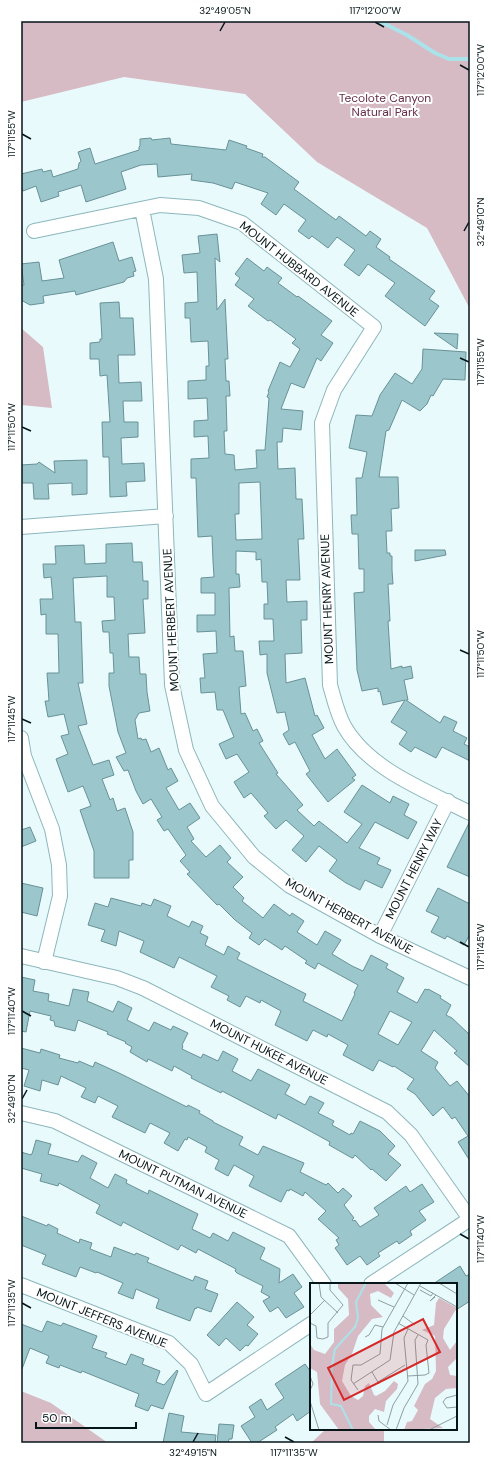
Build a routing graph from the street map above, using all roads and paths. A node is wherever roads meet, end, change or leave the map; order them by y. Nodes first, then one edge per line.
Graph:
1 (142, 209) junction
2 (34, 231) dead end
3 (374, 327) joint
4 (166, 516) junction
5 (21, 527) edge
6 (21, 738) edge
7 (448, 802) junction
8 (470, 813) edge
9 (380, 936) junction
10 (21, 956) edge
11 (44, 962) junction
12 (470, 978) edge
13 (21, 1113) edge
14 (470, 1219) edge
15 (323, 1283) edge
16 (374, 1283) edge
17 (21, 1285) edge
18 (310, 1325) edge

1 - 2 street, MOUNT HUBBARD AVENUE
1 - 3 street, MOUNT HUBBARD AVENUE
1 - 4 street, MOUNT HERBERT AVENUE
3 - 7 street, MOUNT HENRY AVENUE
4 - 5 street
4 - 9 street, MOUNT HERBERT AVENUE
6 - 11 street
7 - 8 street, MOUNT HENRY AVENUE
7 - 9 street, MOUNT HENRY WAY
9 - 12 street, MOUNT HERBERT AVENUE
10 - 11 street, MOUNT HUKEE AVENUE
11 - 14 street, MOUNT HUKEE AVENUE
13 - 15 street, MOUNT PUTMAN AVENUE
14 - 16 street
17 - 18 street, MOUNT JEFFERS AVENUE

